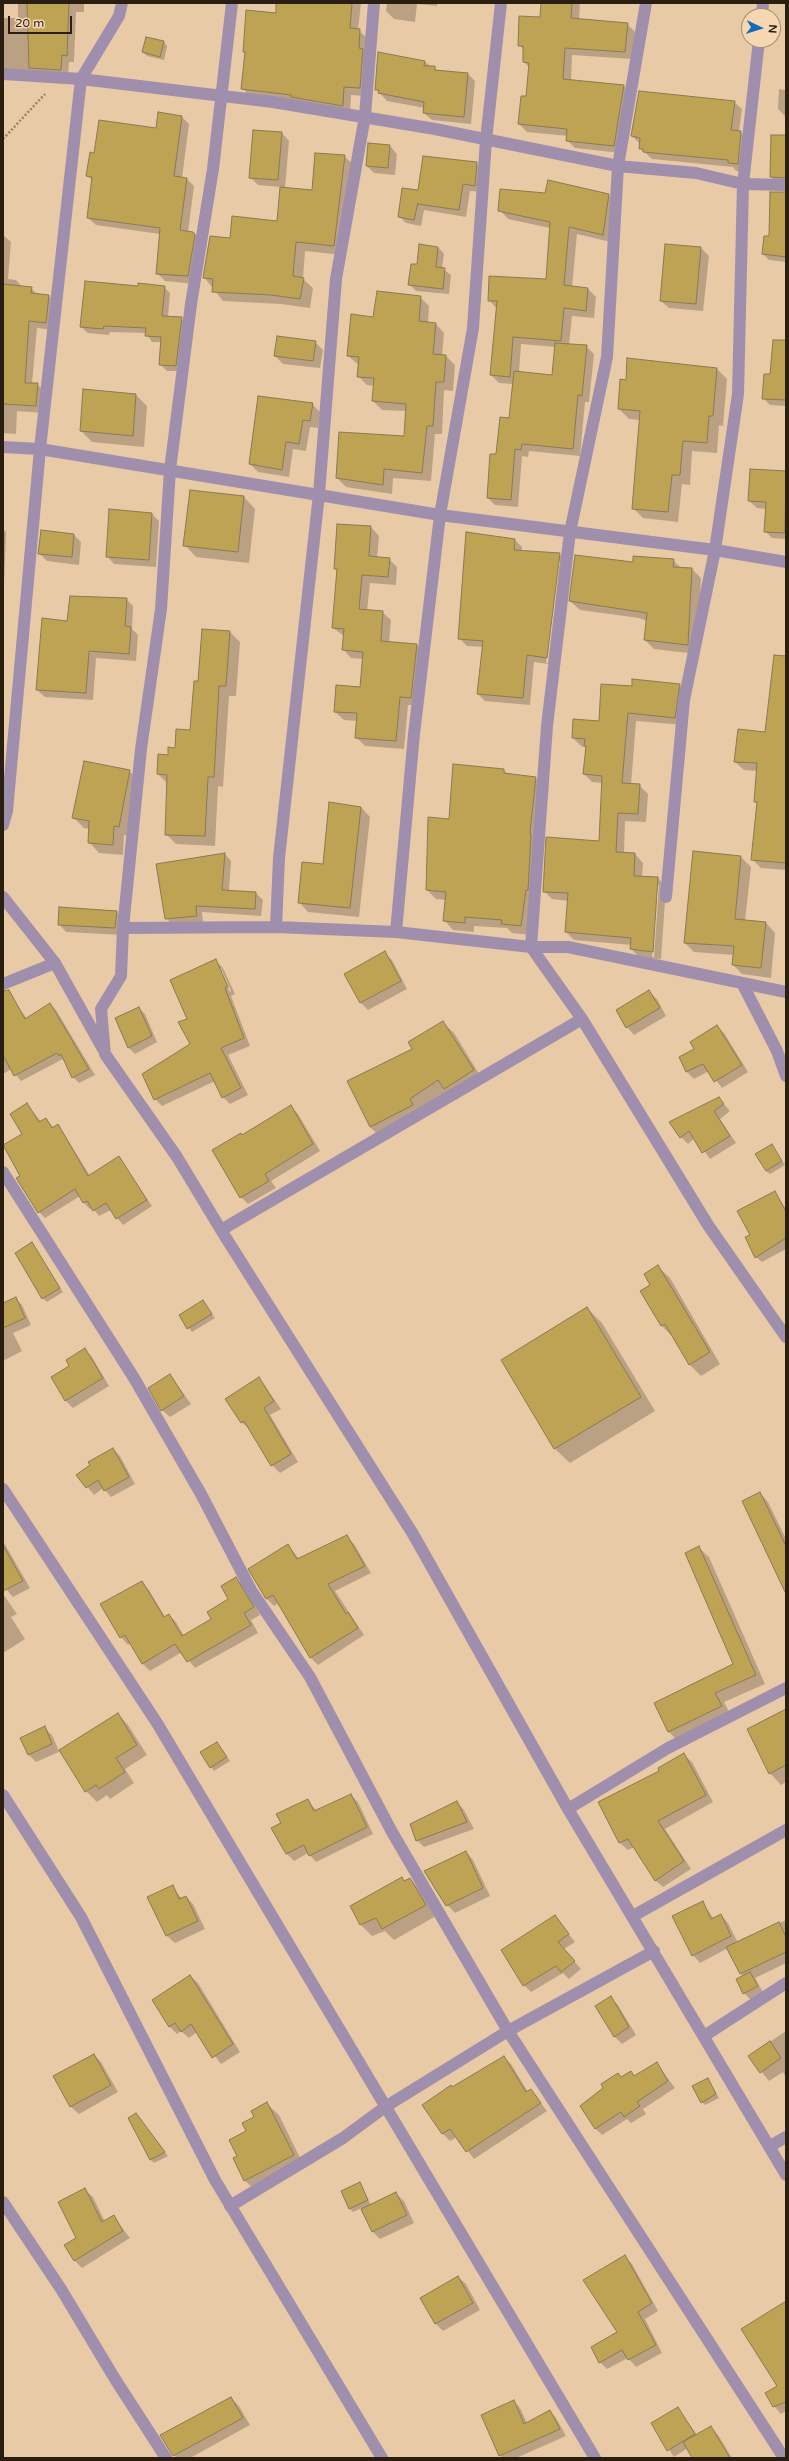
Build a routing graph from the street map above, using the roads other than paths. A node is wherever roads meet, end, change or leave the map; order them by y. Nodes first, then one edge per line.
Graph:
1 (122, 3) edge
2 (232, 3) edge
3 (374, 3) edge
4 (501, 3) edge
5 (646, 3) edge
6 (758, 48) edge
7 (3, 74) edge
8 (81, 79) junction
9 (222, 94) junction
10 (365, 116) junction
11 (486, 140) junction
12 (618, 166) junction
13 (743, 184) junction
14 (786, 185) edge
15 (3, 447) edge
16 (40, 449) junction
17 (170, 470) junction
18 (319, 494) junction
19 (440, 514) junction
20 (570, 532) junction
21 (715, 550) junction
22 (786, 562) edge
23 (3, 825) edge
24 (3, 897) edge
25 (666, 897) dead end
26 (123, 928) junction
27 (276, 928) junction
28 (396, 932) junction
29 (530, 947) junction
30 (55, 963) junction
31 (742, 983) junction
32 (3, 984) edge
33 (786, 992) edge
34 (582, 1019) junction
35 (105, 1054) junction
36 (786, 1076) edge
37 (3, 1172) edge
38 (221, 1230) junction
39 (786, 1337) edge
40 (3, 1489) edge
41 (786, 1688) edge
42 (3, 1796) edge
43 (568, 1809) junction
44 (786, 1830) edge
45 (633, 1916) junction
46 (654, 1951) junction
47 (786, 1983) edge
48 (508, 2031) junction
49 (704, 2036) junction
50 (385, 2107) junction
51 (786, 2137) edge
52 (770, 2146) junction
53 (786, 2175) edge
54 (3, 2202) edge
55 (230, 2206) junction
56 (166, 2458) edge
57 (382, 2458) edge
58 (595, 2458) edge
59 (784, 2458) edge

1 - 8 street
2 - 9 street
3 - 10 street
4 - 11 street
5 - 12 street
6 - 13 street
7 - 8 street
8 - 9 street
8 - 16 street
9 - 10 street
9 - 17 street
10 - 11 street
10 - 18 street
11 - 12 street
11 - 19 street
12 - 13 street
12 - 20 street
13 - 14 street
13 - 21 street
15 - 16 street
16 - 17 street
16 - 23 street
17 - 18 street
17 - 26 street
18 - 19 street
18 - 27 street
19 - 20 street
19 - 28 street
20 - 21 street
20 - 29 street
21 - 22 street
21 - 25 street
24 - 30 street
26 - 27 street
26 - 35 street
27 - 28 street
28 - 29 street
29 - 31 street
29 - 34 street
30 - 32 street
30 - 35 street
31 - 33 street
31 - 36 street
34 - 38 street
34 - 39 street
35 - 38 street
37 - 48 street
38 - 43 street
40 - 50 street
41 - 43 street
42 - 55 street
43 - 45 street
44 - 45 street
45 - 46 street
46 - 48 street
46 - 49 street
47 - 49 street
48 - 50 street
48 - 59 street
49 - 52 street
50 - 55 street
50 - 58 street
51 - 52 street
52 - 53 street
54 - 56 street
55 - 57 street

